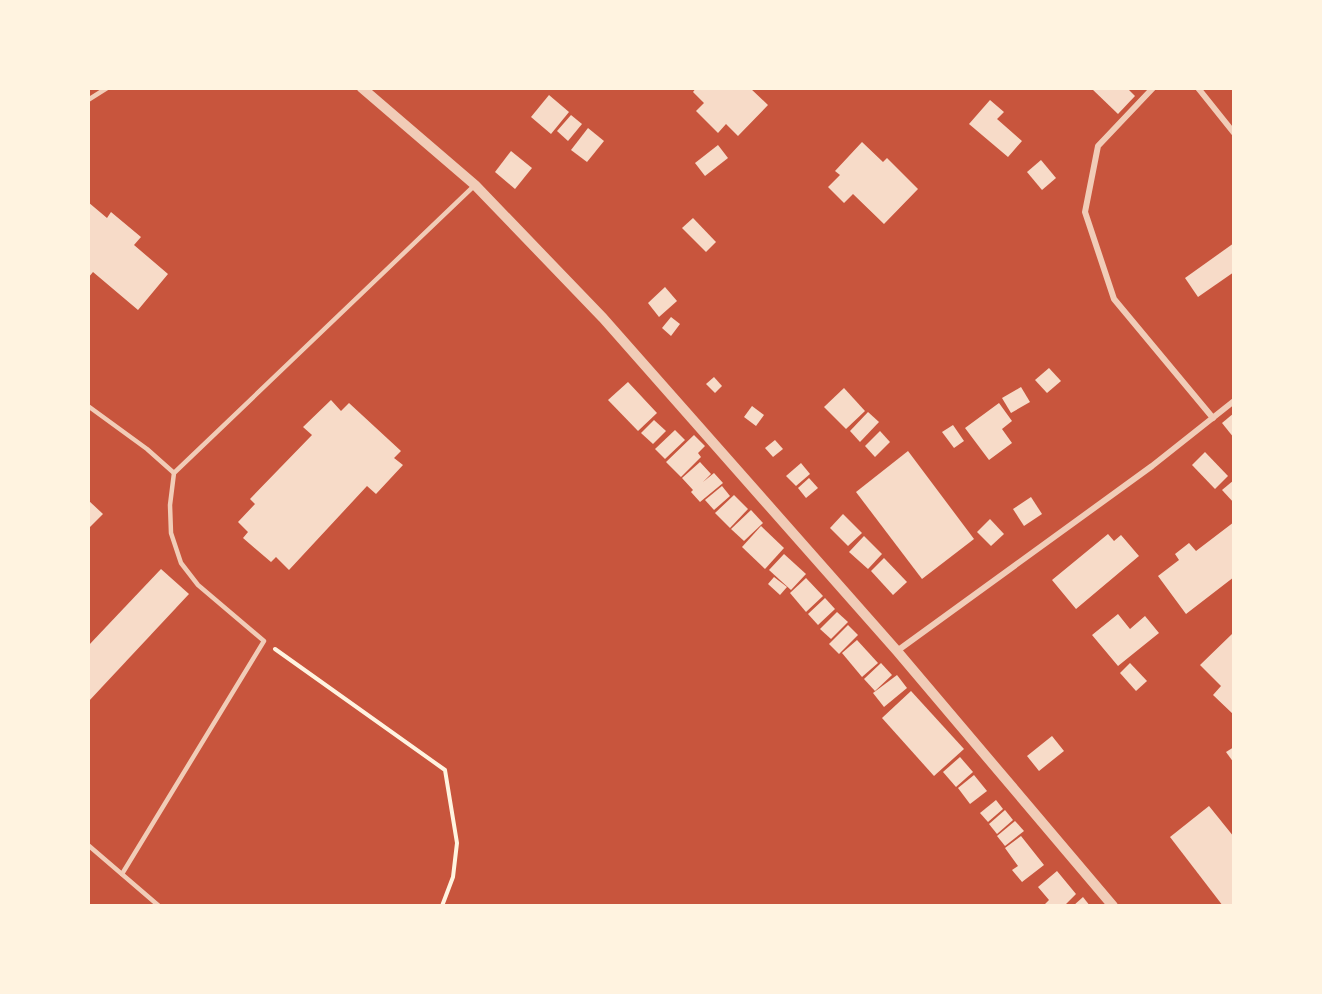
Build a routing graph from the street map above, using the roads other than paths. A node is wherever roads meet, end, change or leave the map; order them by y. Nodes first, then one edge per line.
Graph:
1 (107, 88) edge
2 (362, 88) edge
3 (1153, 88) edge
4 (1198, 88) edge
5 (88, 100) edge
6 (1233, 132) edge
7 (475, 185) junction
8 (1233, 401) edge
9 (88, 406) edge
10 (1213, 418) junction
11 (174, 473) junction
12 (897, 651) junction
13 (88, 846) edge
14 (122, 874) junction
15 (159, 906) edge
16 (1113, 906) edge

1 - 5 lane
2 - 7 street
3 - 10 street
4 - 6 street
7 - 11 lane
7 - 12 street
8 - 10 street
9 - 11 lane
10 - 12 street
11 - 14 lane
12 - 16 street
13 - 14 lane
14 - 15 lane

